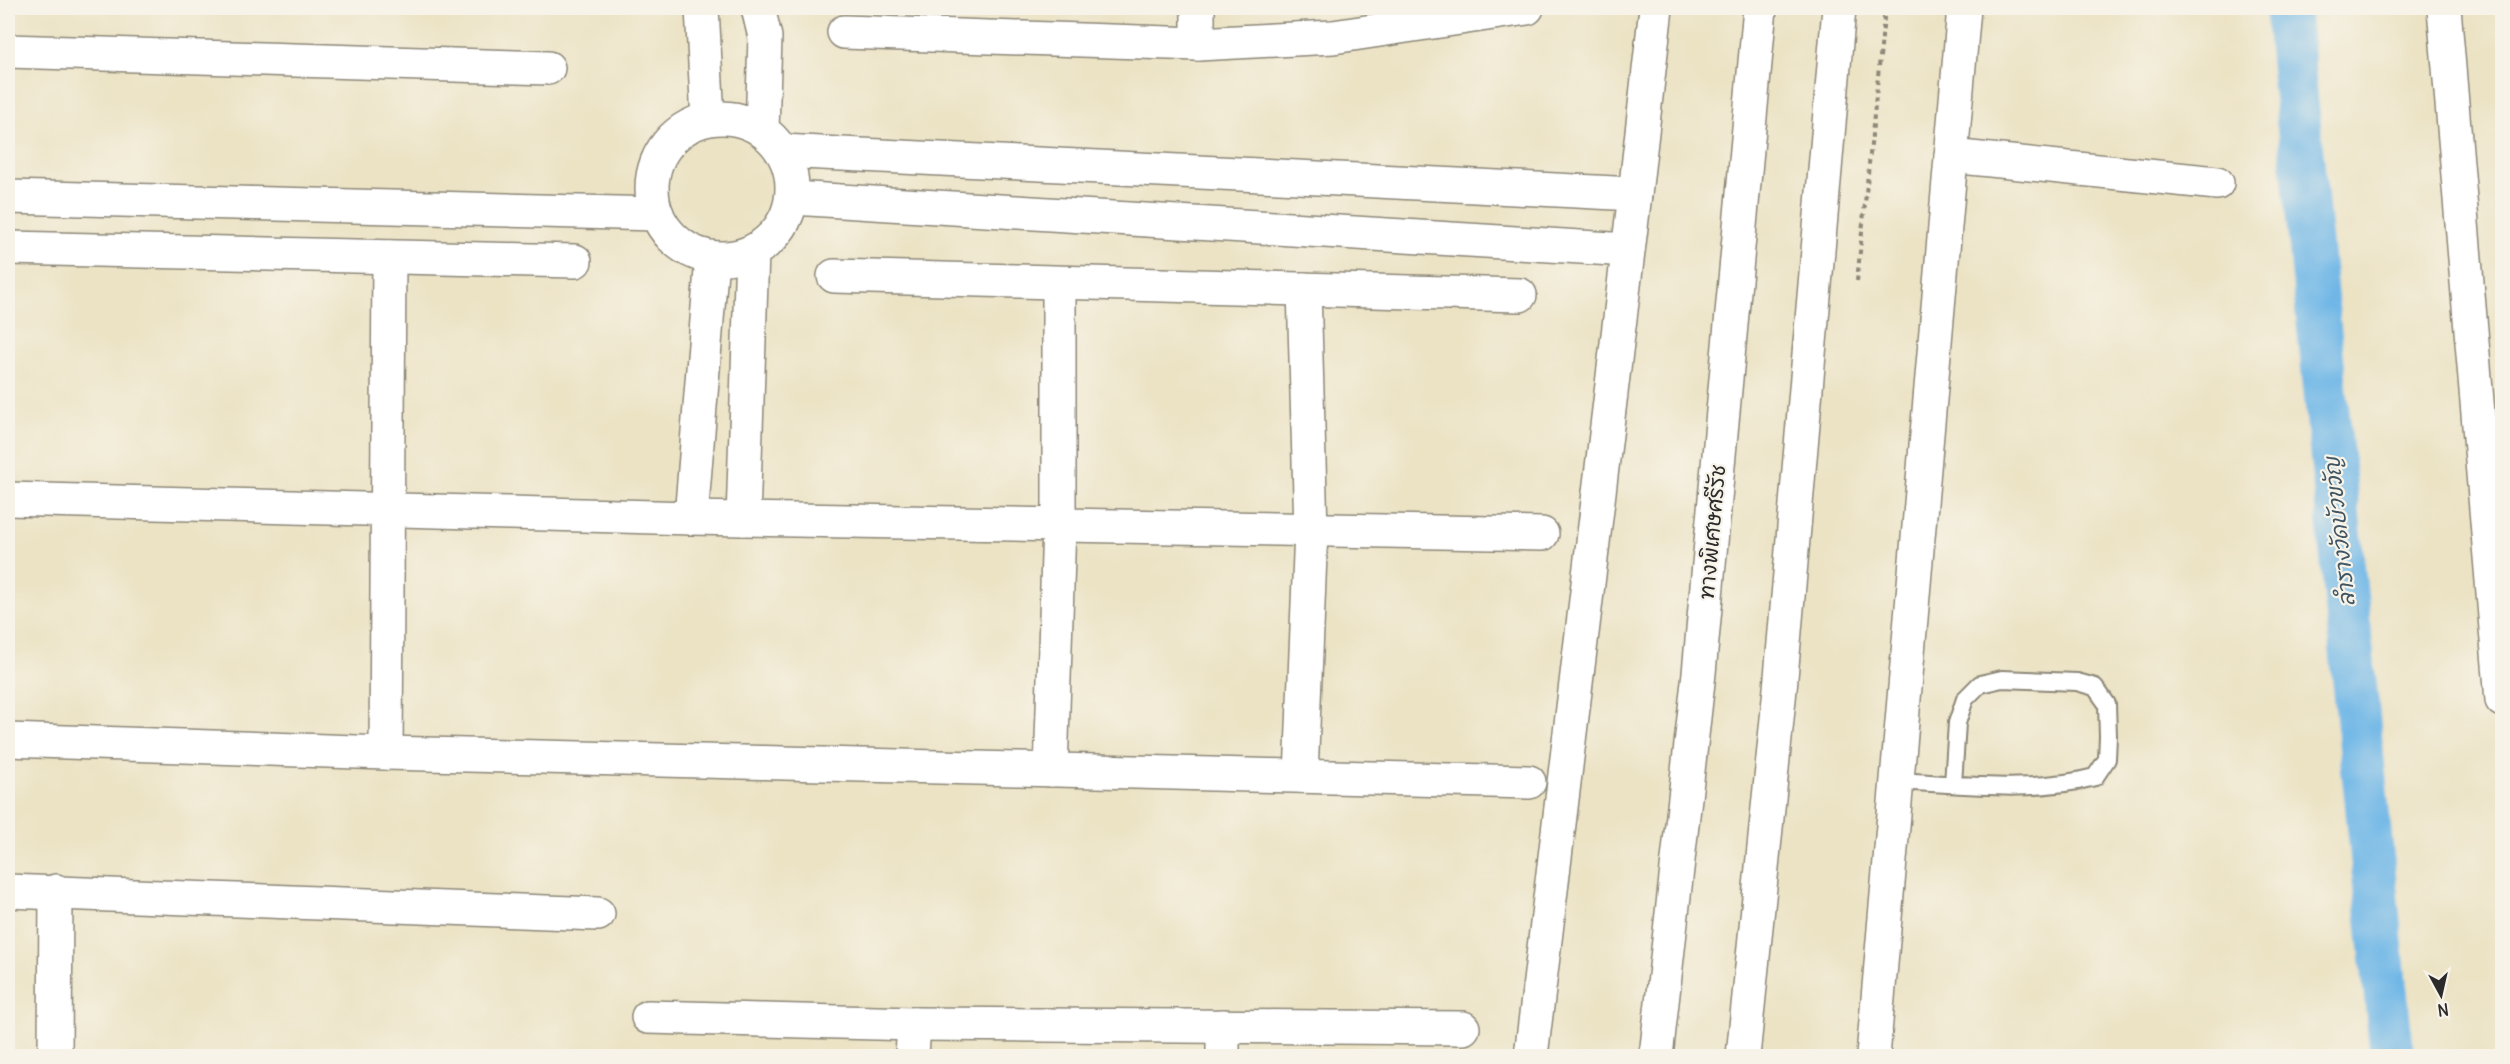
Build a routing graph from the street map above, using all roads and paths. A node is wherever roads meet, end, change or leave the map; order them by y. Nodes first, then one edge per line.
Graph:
1 (702, 8) edge
2 (758, 8) edge
3 (1198, 8) edge
4 (1527, 8) edge
5 (1656, 8) edge
6 (1760, 8) edge
7 (1839, 8) edge
8 (1964, 8) edge
9 (2445, 8) edge
10 (844, 32) dead end
11 (1198, 44) junction
12 (8, 51) edge
13 (548, 68) dead end
14 (708, 119) junction
15 (772, 141) junction
16 (1951, 156) junction
17 (2217, 183) dead end
18 (1635, 194) junction
19 (8, 197) edge
20 (793, 198) junction
21 (657, 214) junction
22 (8, 248) edge
23 (1628, 250) junction
24 (752, 252) junction
25 (389, 257) junction
26 (712, 258) junction
27 (574, 261) dead end
28 (834, 276) dead end
29 (1059, 283) junction
30 (1304, 289) junction
31 (1520, 295) dead end
32 (2490, 394) edge
33 (8, 499) edge
34 (387, 510) junction
35 (691, 518) junction
36 (743, 519) junction
37 (1059, 525) junction
38 (1311, 530) junction
39 (1542, 534) dead end
40 (2502, 700) edge
41 (8, 740) edge
42 (386, 753) junction
43 (1051, 770) junction
44 (1301, 776) junction
45 (1896, 781) junction
46 (1529, 782) dead end
47 (1953, 784) junction
48 (8, 891) edge
49 (56, 891) junction
50 (598, 914) dead end
51 (648, 1017) dead end
52 (914, 1024) junction
53 (1463, 1028) dead end
54 (1223, 1041) edge
55 (55, 1056) edge
56 (912, 1056) edge
57 (1531, 1056) edge
58 (1656, 1056) edge
59 (1743, 1056) edge
60 (1873, 1056) edge

1 - 14 main road
2 - 15 main road
3 - 11 main road
4 - 11 main road
5 - 18 main road
6 - 58 main road, ทางพิเศษศรีรัช
7 - 59 main road
8 - 16 main road
9 - 32 main road
10 - 11 main road
12 - 13 main road
14 - 15 main road
14 - 21 main road
15 - 18 main road
15 - 20 main road
16 - 17 main road
16 - 45 main road
18 - 23 main road
19 - 21 main road
20 - 23 main road
20 - 24 main road
21 - 26 main road
22 - 25 main road
23 - 57 main road
24 - 26 main road
24 - 36 main road
25 - 27 main road
25 - 34 main road
26 - 35 main road
28 - 29 main road
29 - 30 main road
29 - 37 main road
30 - 31 main road
30 - 38 main road
32 - 40 main road
33 - 34 main road
34 - 35 main road
34 - 42 main road
35 - 36 main road
36 - 37 main road
37 - 38 main road
37 - 43 main road
38 - 39 main road
38 - 44 main road
41 - 42 main road
42 - 43 main road
43 - 44 main road
44 - 46 main road
45 - 47 lane
45 - 60 main road
47 - 47 lane
48 - 49 main road
49 - 50 main road
49 - 55 main road
51 - 52 main road
52 - 54 main road
52 - 56 main road
53 - 54 main road

